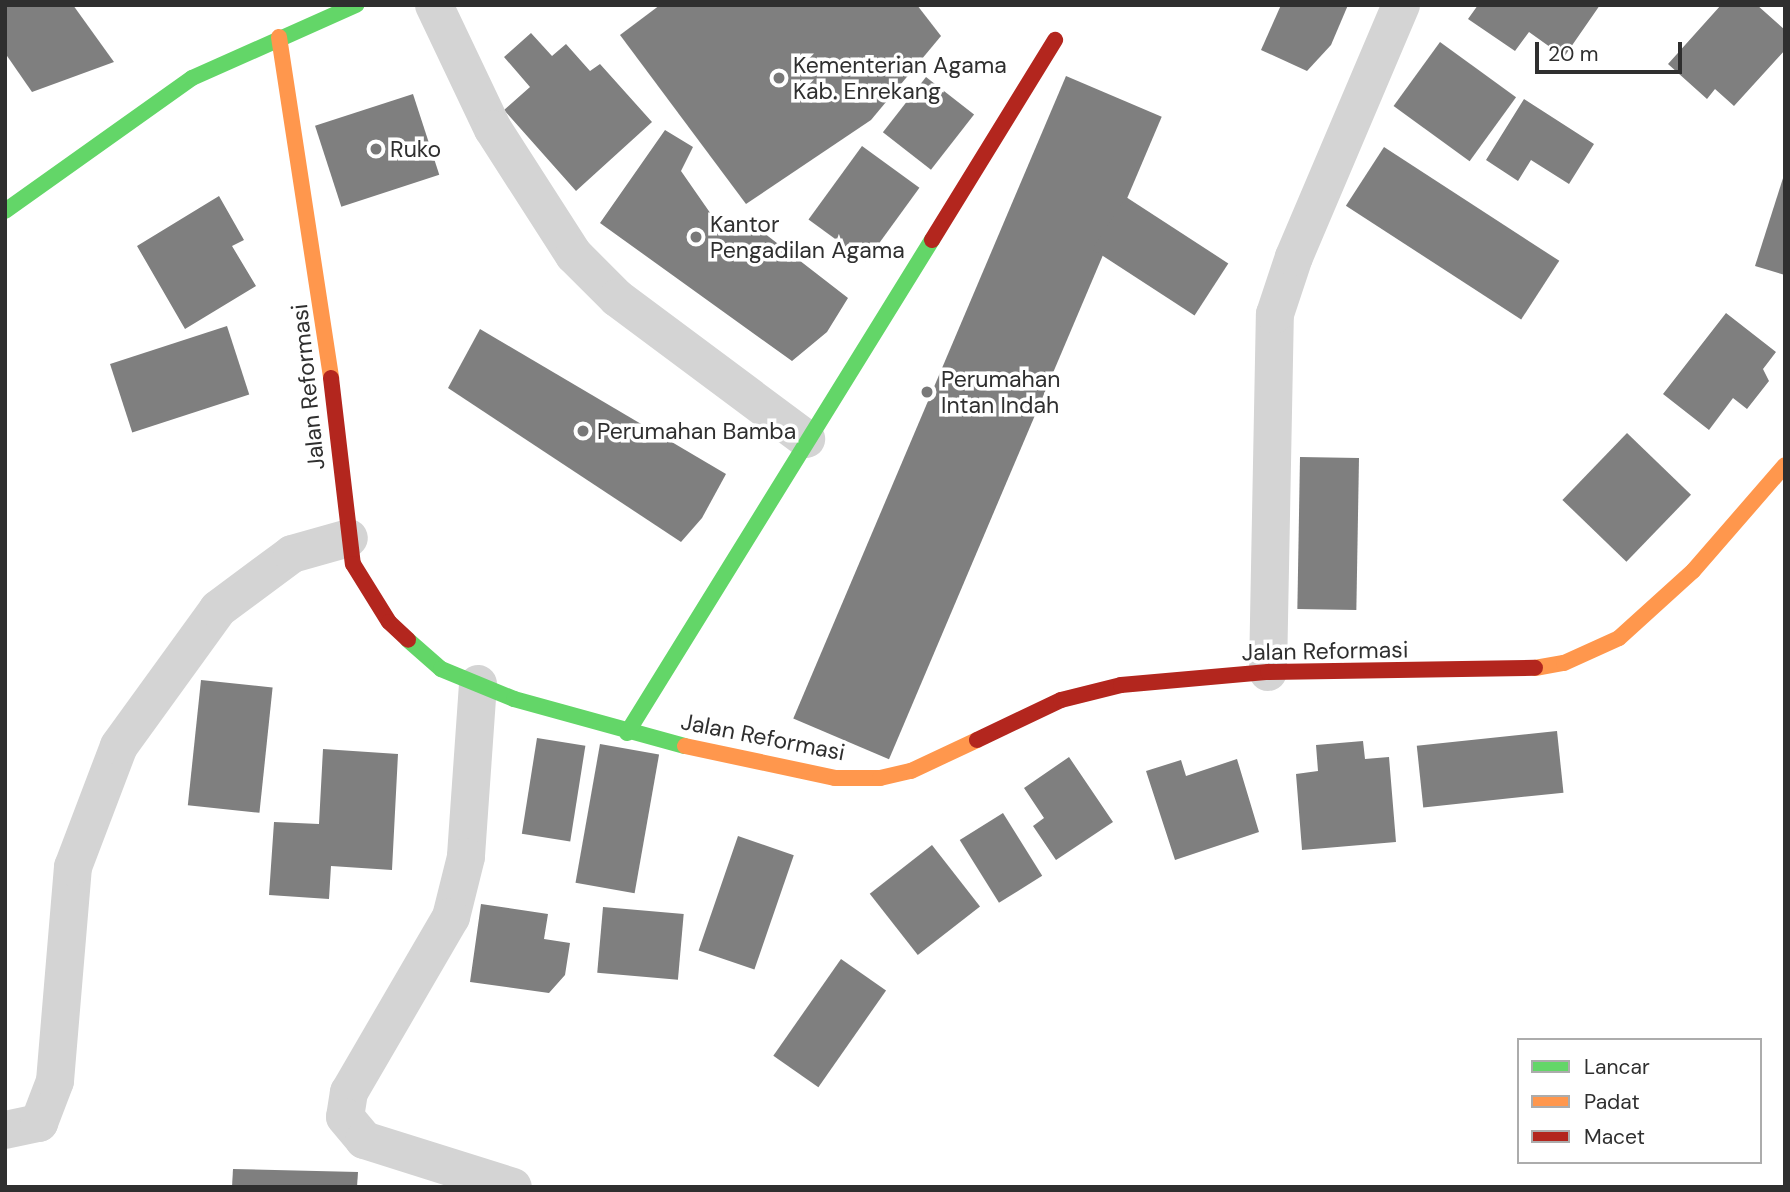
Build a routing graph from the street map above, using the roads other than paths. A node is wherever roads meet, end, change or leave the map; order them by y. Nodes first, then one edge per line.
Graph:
1 (356, 5) edge
2 (434, 5) edge
3 (1401, 5) edge
4 (279, 37) junction
5 (1055, 40) dead end
6 (5, 211) edge
7 (806, 439) junction
8 (1785, 465) edge
9 (349, 538) junction
10 (1268, 672) junction
11 (478, 684) junction
12 (627, 733) junction
13 (5, 1130) edge
14 (513, 1187) edge

1 - 4 main road
2 - 7 street
3 - 10 street
4 - 6 main road
4 - 9 main road, Jalan Reformasi
5 - 7 main road
7 - 12 main road
8 - 10 main road, Jalan Reformasi
9 - 11 main road, Jalan Reformasi
9 - 13 street
10 - 12 main road, Jalan Reformasi
11 - 12 main road, Jalan Reformasi
11 - 14 street

